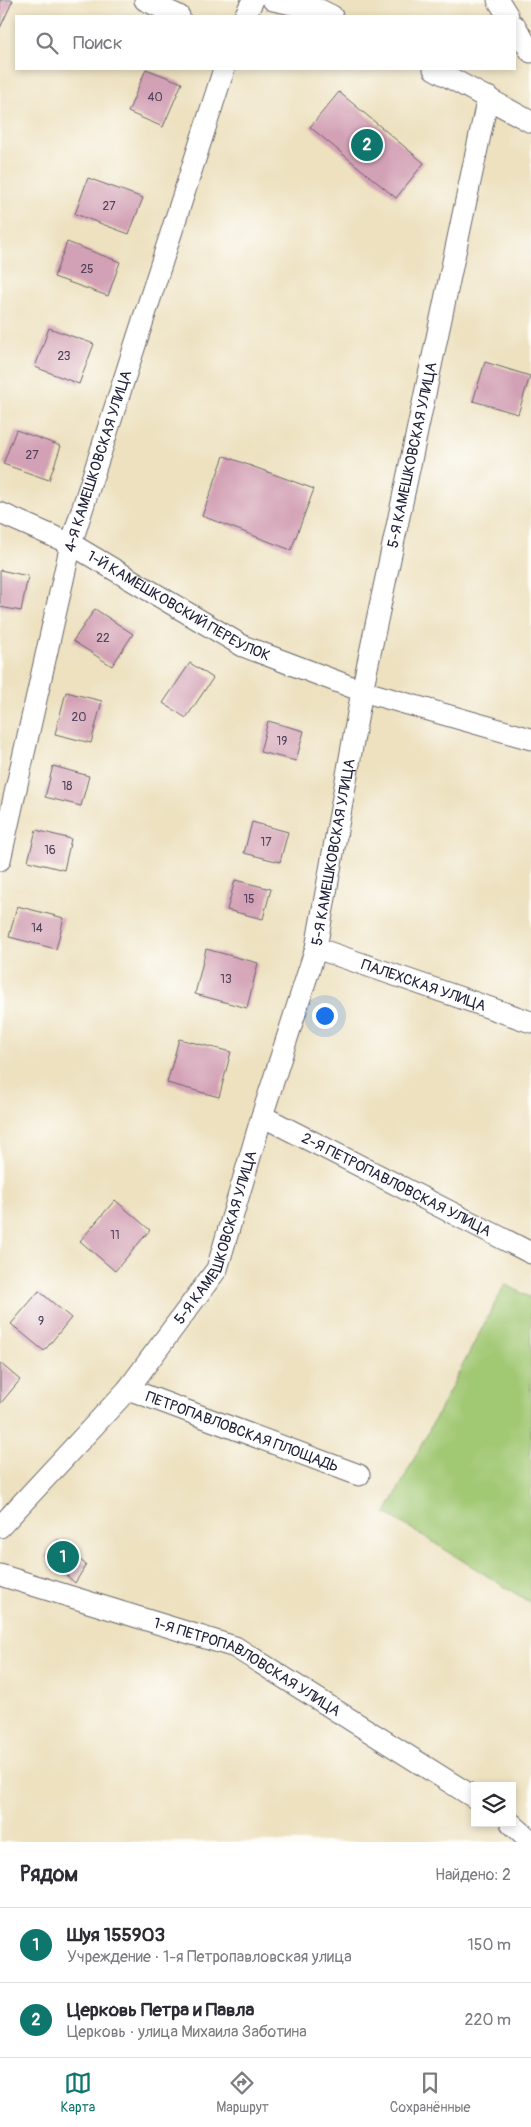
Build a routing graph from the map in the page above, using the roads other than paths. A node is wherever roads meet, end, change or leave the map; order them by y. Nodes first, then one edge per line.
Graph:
1 (145, 0) edge
2 (253, 0) edge
3 (273, 0) edge
4 (498, 0) edge
5 (177, 15) edge
6 (246, 15) edge
7 (330, 15) edge
8 (507, 15) edge
9 (516, 28) edge
10 (531, 52) edge
11 (224, 70) edge
12 (436, 70) edge
13 (488, 97) junction
14 (531, 122) edge
15 (0, 513) edge
16 (71, 544) junction
17 (362, 691) junction
18 (531, 739) edge
19 (0, 860) edge
20 (316, 948) junction
21 (531, 1022) edge
22 (262, 1116) junction
23 (531, 1253) edge
24 (128, 1389) junction
25 (358, 1475) dead end
26 (0, 1527) edge
27 (0, 1575) edge
28 (471, 1795) edge
29 (515, 1827) edge
30 (531, 1841) edge

1 - 5 street
2 - 6 street
3 - 7 street
4 - 8 street
9 - 10 street
11 - 16 street, 4-Я КАМЕШКОВСКАЯ УЛИЦА
12 - 13 street
13 - 14 street
13 - 17 street, 5-Я КАМЕШКОВСКАЯ УЛИЦА
15 - 16 street, 1-Й КАМЕШКОВСКИЙ ПЕРЕУЛОК
16 - 17 street, 1-Й КАМЕШКОВСКИЙ ПЕРЕУЛОК
16 - 19 street, 4-Я КАМЕШКОВСКАЯ УЛИЦА
17 - 18 street, 1-Й КАМЕШКОВСКИЙ ПЕРЕУЛОК
17 - 20 street, 5-Я КАМЕШКОВСКАЯ УЛИЦА
20 - 21 street, ПАЛЕХСКАЯ УЛИЦА
20 - 22 street, 5-Я КАМЕШКОВСКАЯ УЛИЦА
22 - 23 street, 2-Я ПЕТРОПАВЛОВСКАЯ УЛИЦА
22 - 24 street, 5-Я КАМЕШКОВСКАЯ УЛИЦА
24 - 25 street, ПЕТРОПАВЛОВСКАЯ ПЛОЩАДЬ
24 - 26 street, 5-Я КАМЕШКОВСКАЯ УЛИЦА
27 - 28 street, 1-Я ПЕТРОПАВЛОВСКАЯ УЛИЦА
29 - 30 street

